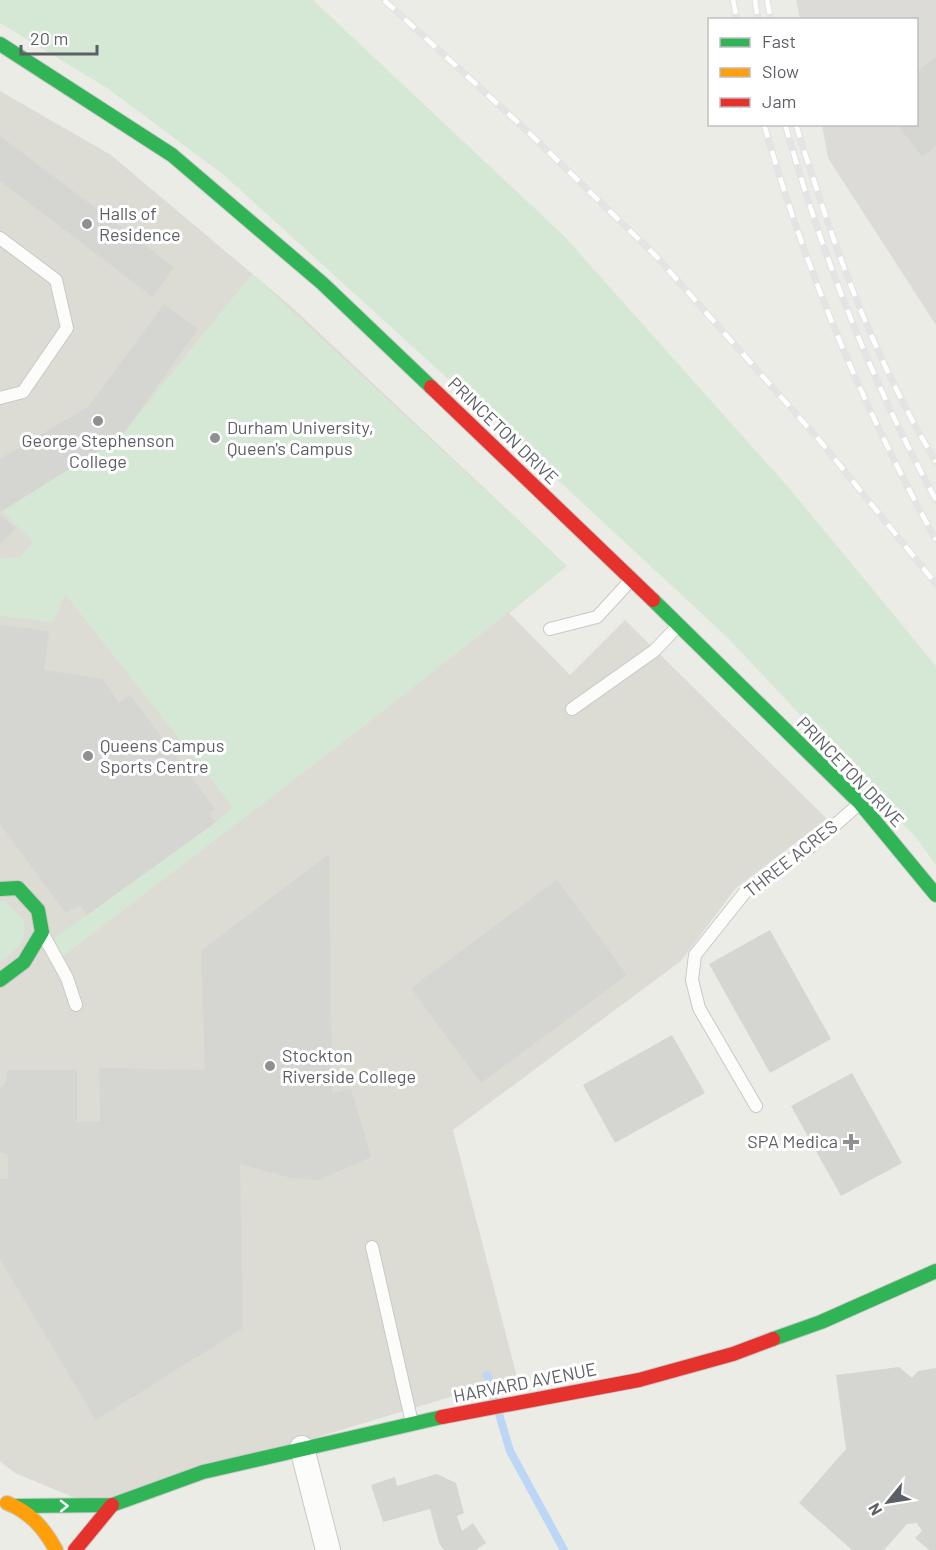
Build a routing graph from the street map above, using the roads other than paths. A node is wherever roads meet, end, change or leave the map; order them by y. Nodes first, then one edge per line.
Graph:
1 (0, 44) edge
2 (0, 238) edge
3 (0, 398) edge
4 (632, 580) junction
5 (678, 625) junction
6 (550, 629) dead end
7 (572, 709) dead end
8 (860, 803) junction
9 (0, 889) edge
10 (936, 896) edge
11 (42, 932) junction
12 (0, 980) edge
13 (76, 1005) dead end
14 (756, 1106) dead end
15 (372, 1247) dead end
16 (936, 1271) edge
17 (412, 1424) junction
18 (302, 1448) junction
19 (0, 1501) edge
20 (112, 1505) junction
21 (16, 1506) junction
22 (56, 1550) edge
23 (75, 1550) edge
24 (328, 1550) edge

1 - 4 street, PRINCETON DRIVE
2 - 3 lane
4 - 5 street, PRINCETON DRIVE
4 - 6 lane
5 - 7 lane
5 - 8 street, PRINCETON DRIVE
8 - 10 street, PRINCETON DRIVE
8 - 14 lane, THREE ACRES
9 - 11 street
11 - 12 street
11 - 13 lane
15 - 17 lane
16 - 17 street, HARVARD AVENUE
17 - 18 street, HARVARD AVENUE
18 - 20 street, HARVARD AVENUE
18 - 24 street
19 - 21 street
21 -> 20 street, HARVARD AVENUE
20 - 23 street
21 - 22 street

